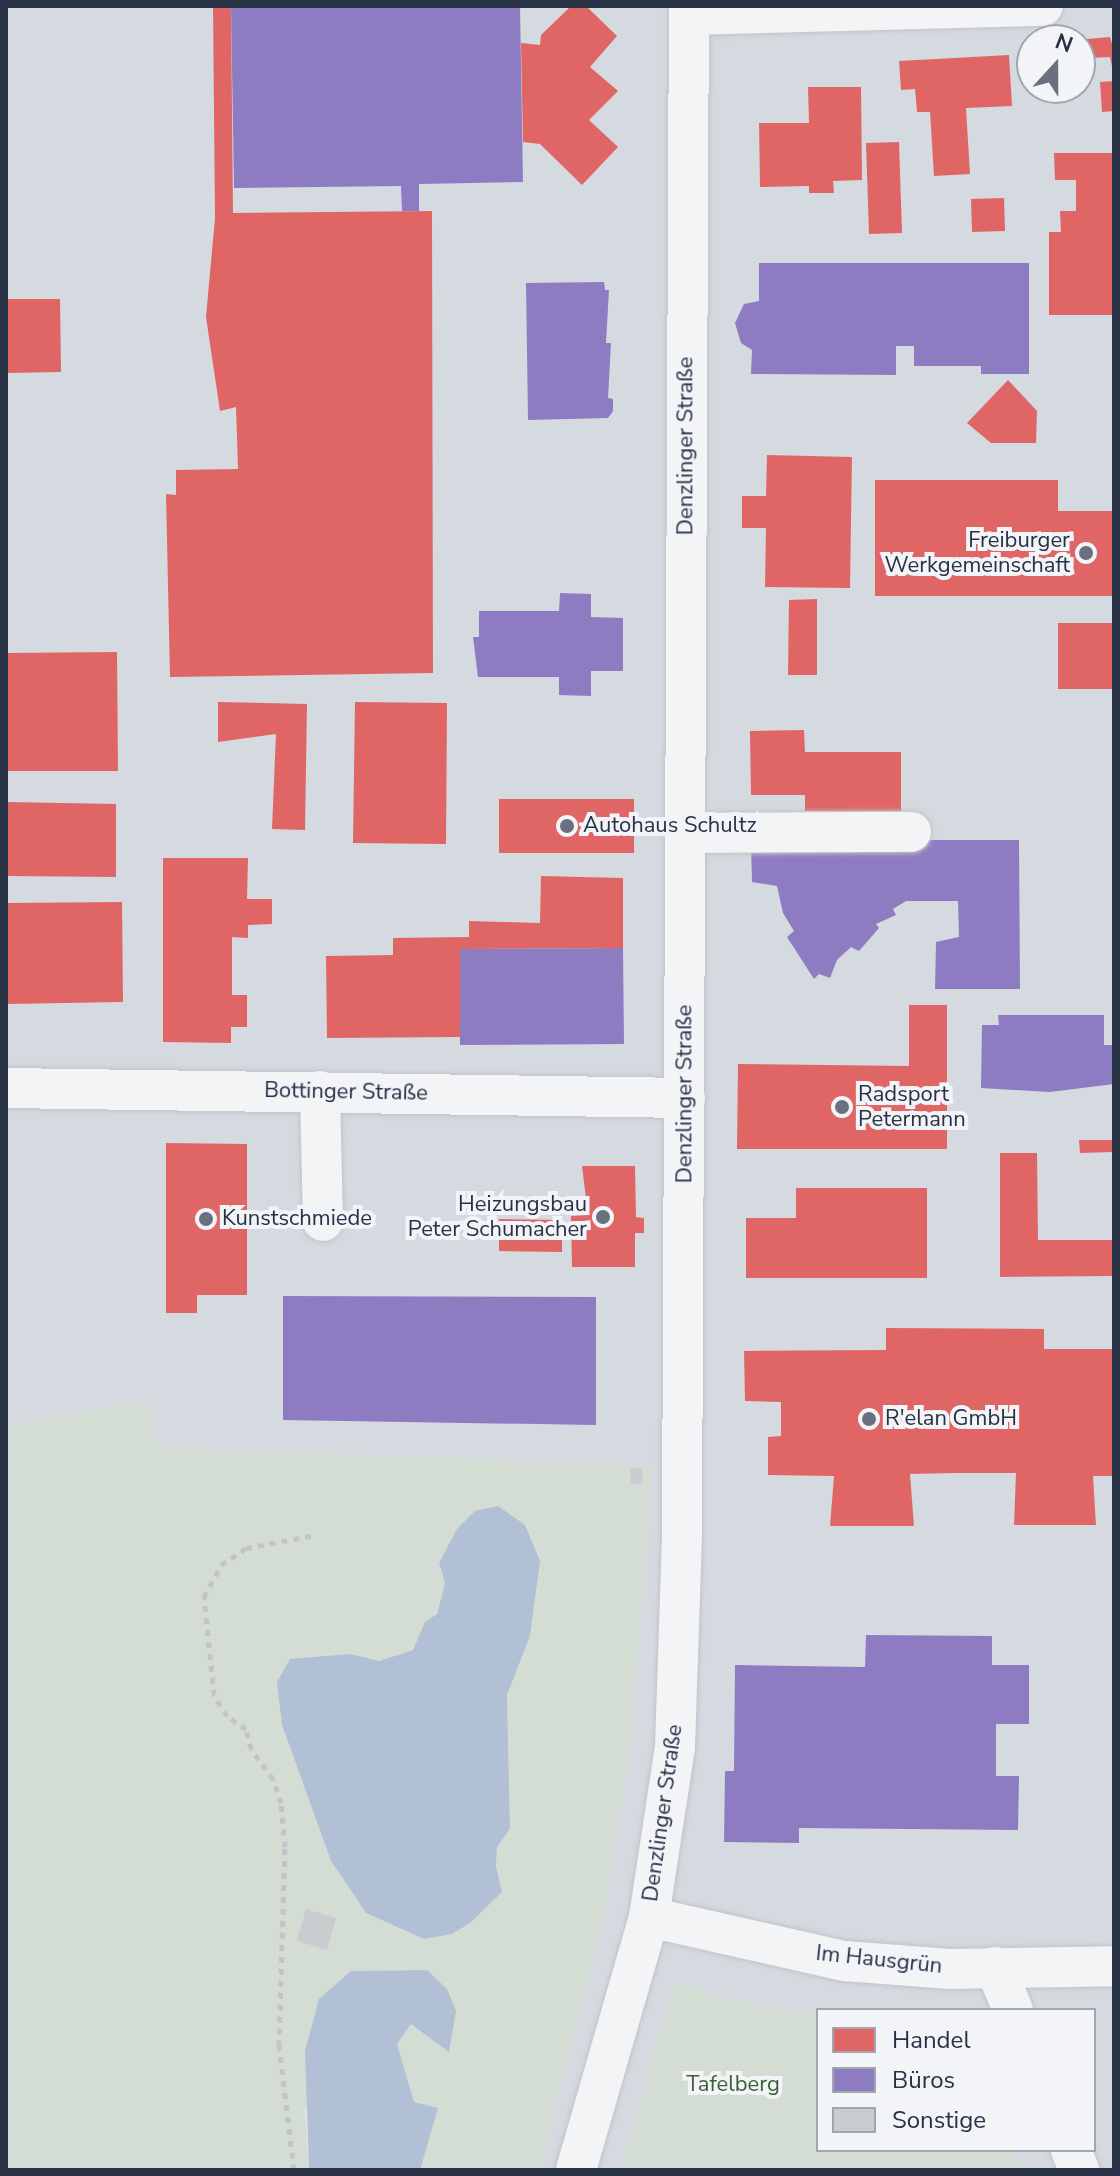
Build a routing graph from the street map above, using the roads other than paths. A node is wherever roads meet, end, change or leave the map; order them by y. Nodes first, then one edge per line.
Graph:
1 (1043, 6) edge
2 (689, 11) edge
3 (911, 832) dead end
4 (685, 833) junction
5 (6, 1088) edge
6 (320, 1091) junction
7 (685, 1098) junction
8 (323, 1221) dead end
9 (649, 1917) junction
10 (1114, 1966) edge
11 (995, 1967) junction
12 (1012, 2008) edge
13 (576, 2170) edge

1 - 2 street
2 - 4 street, Denzlinger Straße
3 - 4 street
4 - 7 street, Denzlinger Straße
5 - 6 street, Bottinger Straße
6 - 7 street, Bottinger Straße
6 - 8 street
7 - 9 street, Denzlinger Straße
9 - 11 street, Im Hausgrün
9 - 13 street, Denzlinger Straße
10 - 11 street, Im Hausgrün
11 - 12 street

